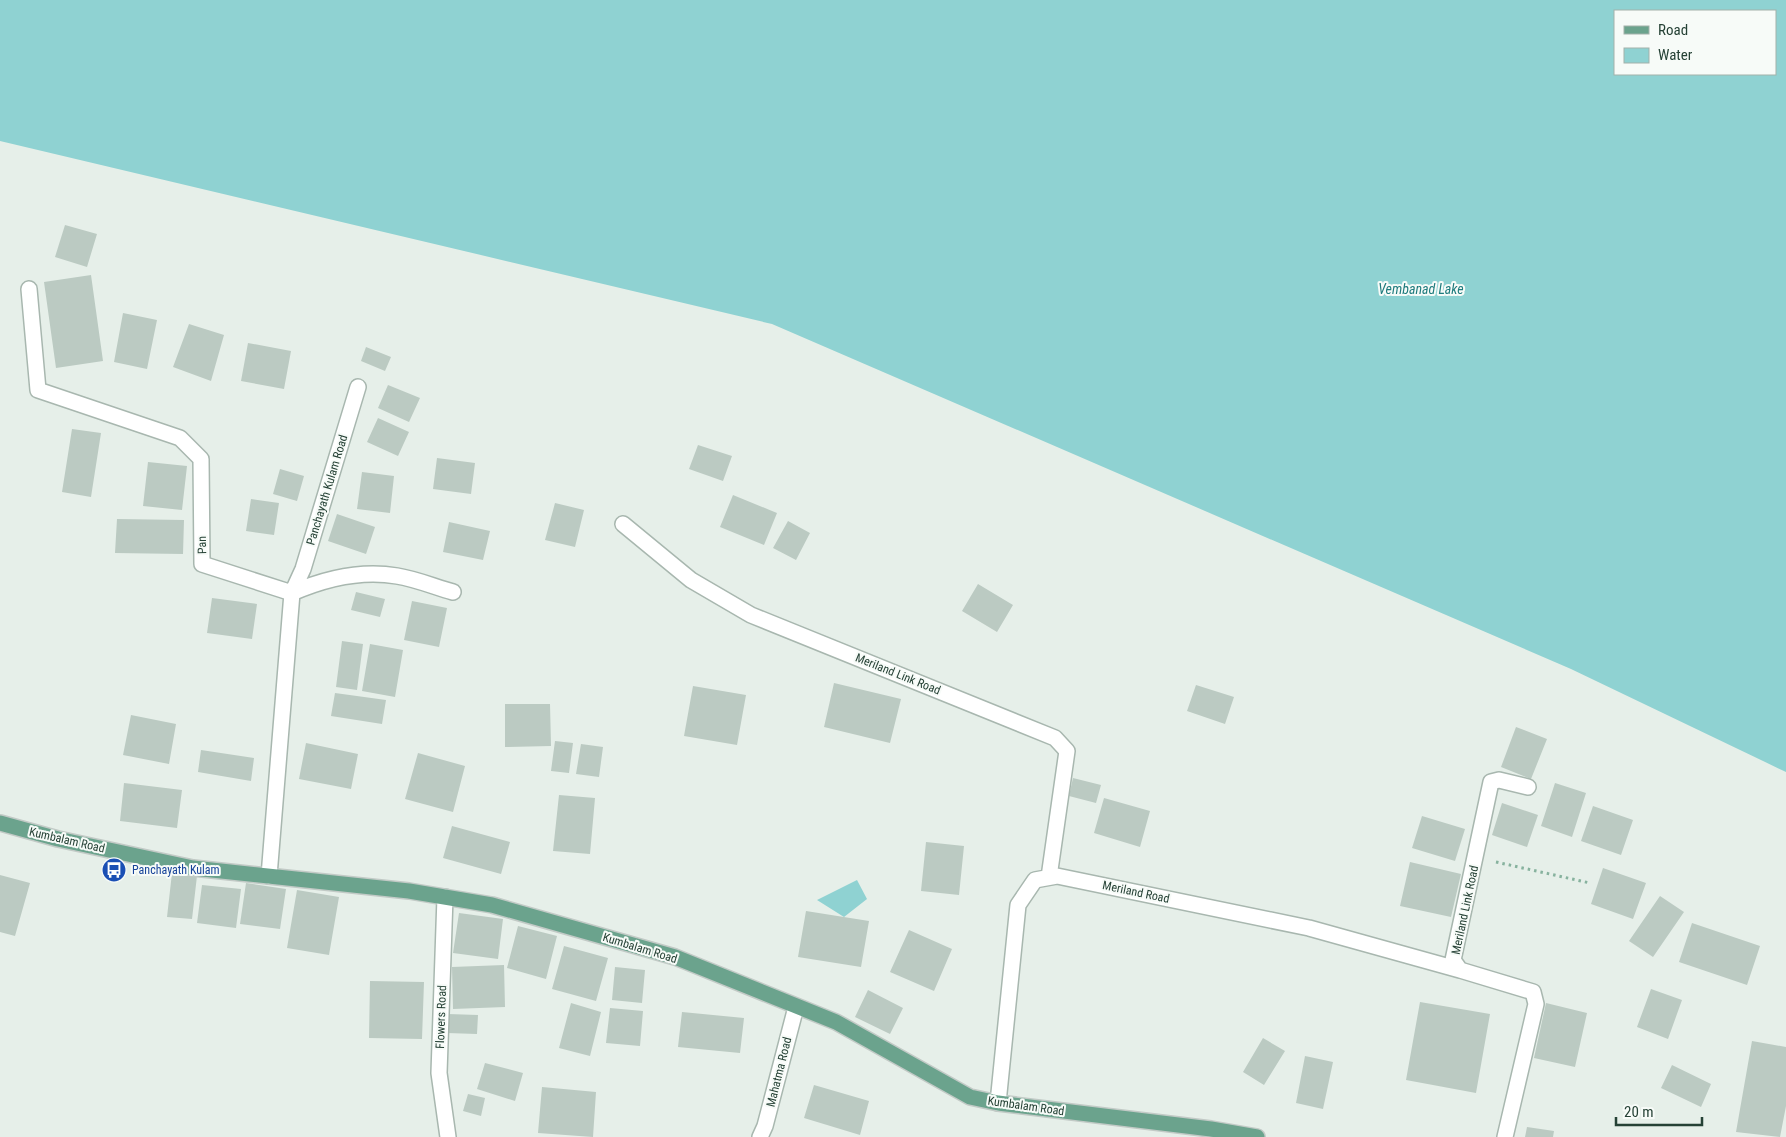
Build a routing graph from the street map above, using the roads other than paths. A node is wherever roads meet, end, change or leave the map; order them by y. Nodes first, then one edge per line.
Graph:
1 (29, 289) dead end
2 (358, 387) dead end
3 (623, 524) dead end
4 (453, 592) dead end
5 (292, 593) junction
6 (1528, 787) dead end
7 (0, 823) edge
8 (269, 876) junction
9 (1049, 877) junction
10 (445, 897) junction
11 (1460, 970) junction
12 (796, 1007) junction
13 (998, 1103) junction
14 (448, 1137) edge
15 (760, 1137) edge
16 (1257, 1137) edge
17 (1505, 1137) edge

1 - 5 street, Pan
2 - 5 street, Panchayath Kulam Road
3 - 9 street, Meriland Link Road
4 - 5 street
5 - 8 street
6 - 11 street, Meriland Link Road
7 - 8 main road, Kumbalam Road
8 - 10 main road, Kumbalam Road
9 - 11 street, Meriland Road
9 - 13 street
10 - 12 main road, Kumbalam Road
10 - 14 street, Flowers Road
11 - 17 street, Meriland Link Road
12 - 13 main road, Kumbalam Road
12 - 15 street, Mahatma Road
13 - 16 main road, Kumbalam Road

